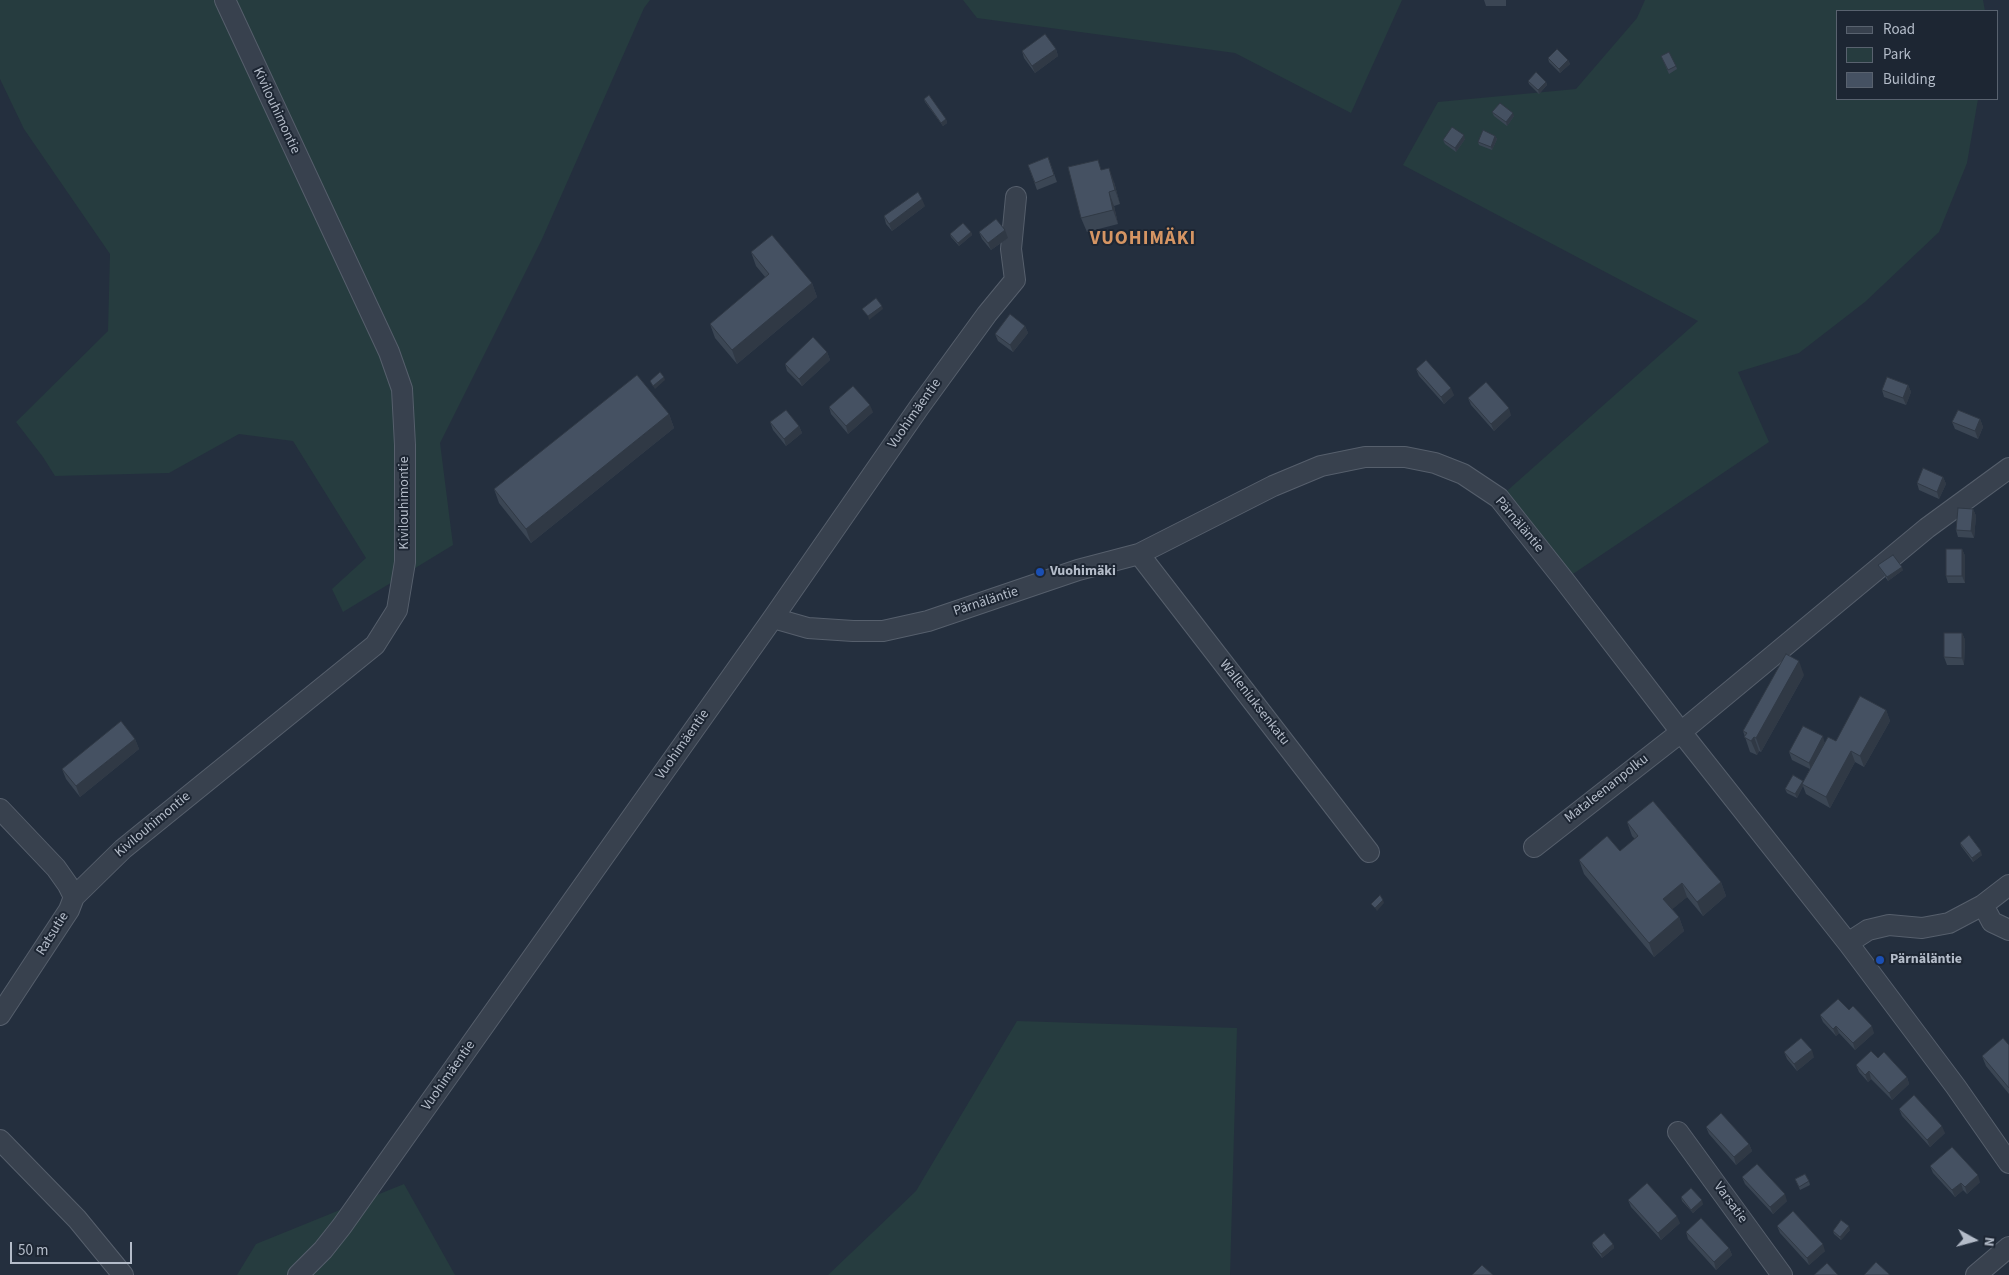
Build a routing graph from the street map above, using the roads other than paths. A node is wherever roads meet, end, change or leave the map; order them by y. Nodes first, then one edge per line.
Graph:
1 (224, 0) edge
2 (1016, 197) dead end
3 (2009, 468) edge
4 (1139, 554) junction
5 (773, 618) junction
6 (1681, 732) junction
7 (0, 810) edge
8 (1534, 847) dead end
9 (1369, 852) dead end
10 (2009, 885) edge
11 (74, 897) junction
12 (1983, 905) junction
13 (2009, 930) edge
14 (1848, 943) junction
15 (0, 1015) edge
16 (1678, 1132) dead end
17 (0, 1140) edge
18 (2009, 1162) edge
19 (2009, 1247) edge
20 (123, 1275) edge
21 (298, 1275) edge
22 (1782, 1275) edge
23 (1976, 1275) edge

1 - 11 street, Kivilouhimontie
2 - 5 street, Vuohimäentie
3 - 6 street, Mataleenanpolku
4 - 5 street, Pärnäläntie
4 - 6 street, Pärnäläntie
4 - 9 street, Walleniuksenkatu
5 - 21 street, Vuohimäentie
6 - 8 street, Mataleenanpolku
6 - 14 street, Pärnäläntie
7 - 11 street, Ratsutie
10 - 12 street
11 - 15 street, Ratsutie
12 - 13 street
12 - 14 street
14 - 18 street, Pärnäläntie
16 - 22 street, Varsatie
17 - 20 street
19 - 23 street

